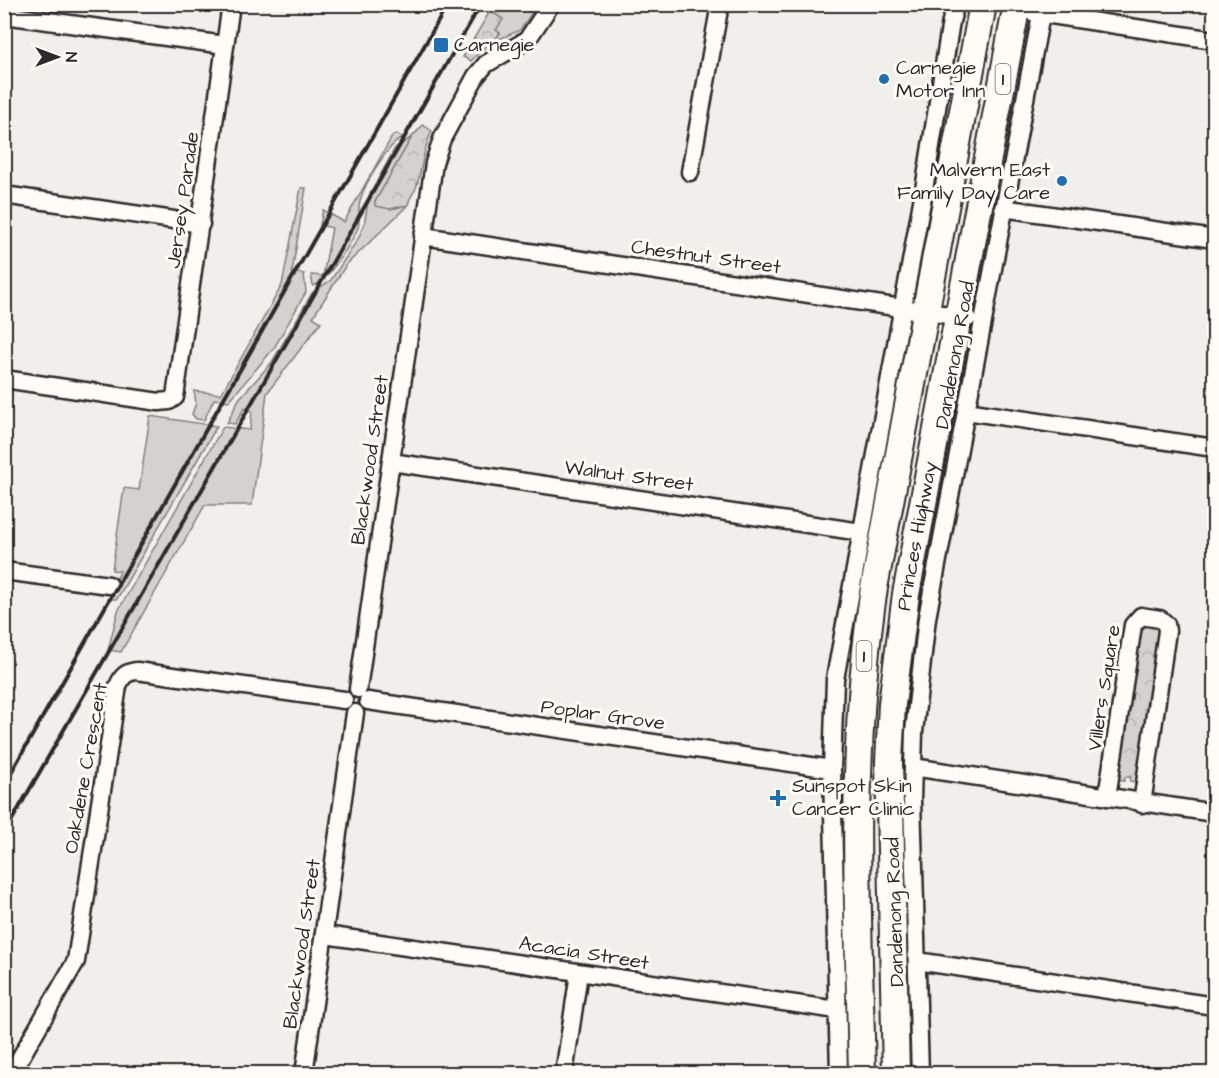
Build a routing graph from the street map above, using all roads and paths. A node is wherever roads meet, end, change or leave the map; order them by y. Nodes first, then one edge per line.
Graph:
1 (231, 4) edge
2 (551, 4) edge
3 (720, 4) edge
4 (957, 4) edge
5 (983, 4) edge
6 (1016, 7) edge
7 (1042, 9) edge
8 (4, 15) edge
9 (978, 34) junction
10 (1215, 40) edge
11 (225, 45) junction
12 (690, 172) dead end
13 (4, 195) edge
14 (1003, 208) junction
15 (201, 224) junction
16 (423, 236) junction
17 (1215, 239) edge
18 (914, 309) junction
19 (970, 319) junction
20 (4, 379) edge
21 (966, 411) junction
22 (1215, 448) edge
23 (391, 462) junction
24 (861, 532) junction
25 (4, 571) edge
26 (109, 585) dead end
27 (363, 695) junction
28 (349, 706) junction
29 (913, 767) junction
30 (832, 769) junction
31 (1107, 798) junction
32 (1142, 804) junction
33 (1215, 813) edge
34 (857, 864) junction
35 (890, 865) junction
36 (325, 935) junction
37 (917, 961) junction
38 (579, 973) junction
39 (1215, 1006) edge
40 (837, 1011) junction
41 (11, 1074) edge
42 (304, 1074) edge
43 (564, 1074) edge
44 (838, 1074) edge
45 (862, 1074) edge
46 (896, 1074) edge
47 (920, 1074) edge

1 - 11 street, Jersey Parade
2 - 16 street, Blackwood Street
3 - 12 street
4 - 9 street
4 - 18 street
5 - 9 highway, Princes Highway / 1
6 - 7 street
6 - 19 highway, Princes Highway / 1
7 - 10 street
7 - 14 street, Dandenong Road
8 - 11 street
9 - 18 highway, Princes Highway / 1
11 - 15 street, Jersey Parade
13 - 15 street
14 - 17 street
14 - 19 street, Dandenong Road
15 - 20 street, Jersey Parade
16 - 18 street, Chestnut Street
16 - 23 street, Blackwood Street
18 - 19 street, Chestnut Street
18 - 24 street
18 - 34 highway, Princes Highway / 1
19 - 21 street, Dandenong Road
19 - 35 highway, Princes Highway / 1
21 - 22 street
21 - 29 street, Dandenong Road
23 - 24 street, Walnut Street
23 - 27 street, Blackwood Street
24 - 30 street
25 - 26 street
27 - 28 street
27 - 30 street, Poplar Grove
28 - 36 street, Blackwood Street
28 - 41 street, Oakdene Crescent
29 - 31 street
29 - 37 street, Dandenong Road
30 - 40 street
31 - 32 street
31 - 32 street, Villers Square
32 - 33 street
34 - 35 highway
34 - 45 highway, Princes Highway / 1
35 - 46 highway, Princes Highway / 1
36 - 38 street, Acacia Street
36 - 42 street, Blackwood Street
37 - 39 street
37 - 47 street, Dandenong Road
38 - 40 street, Acacia Street
38 - 43 street
40 - 44 street

